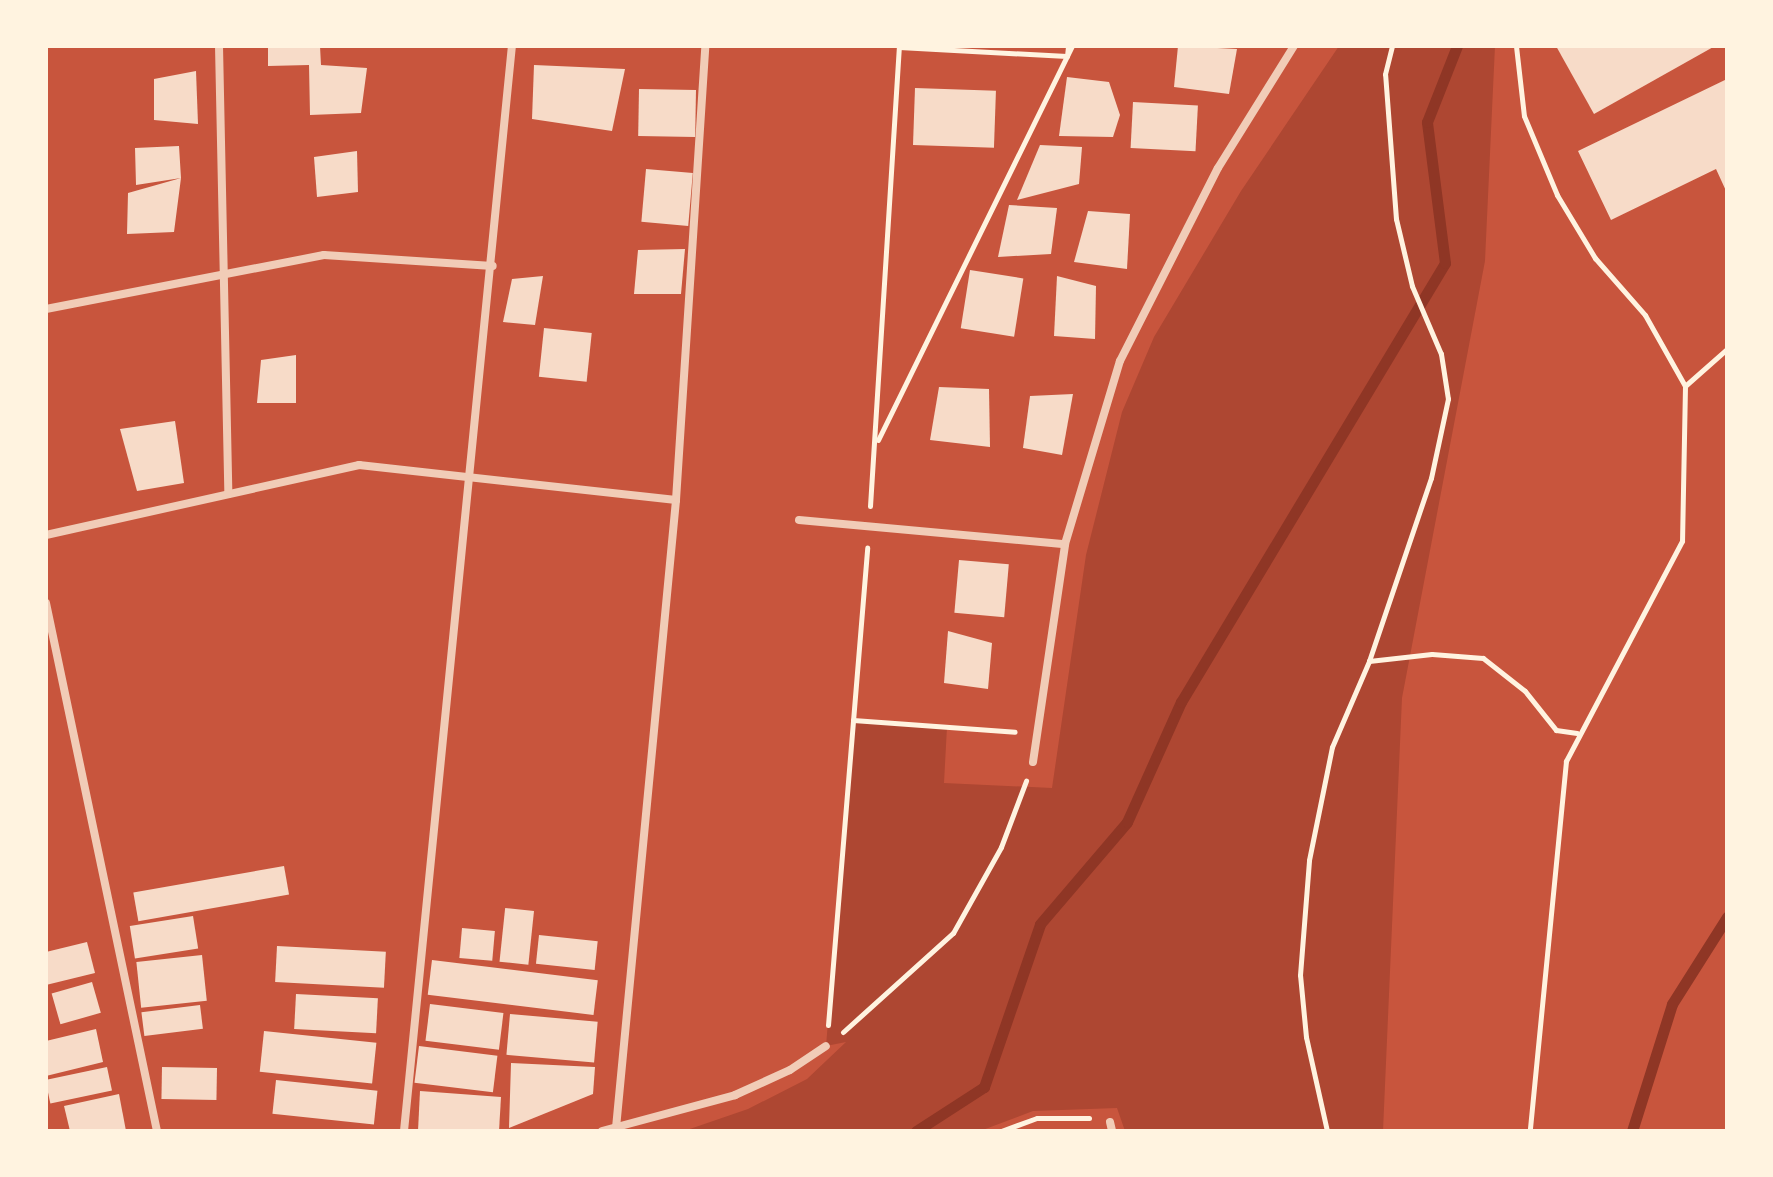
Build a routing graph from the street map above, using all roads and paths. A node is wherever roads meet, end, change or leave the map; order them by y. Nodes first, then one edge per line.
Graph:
1 (219, 46) edge
2 (512, 46) edge
3 (705, 46) edge
4 (1070, 46) edge
5 (1294, 46) edge
6 (1392, 46) edge
7 (1516, 46) edge
8 (899, 47) edge
9 (1067, 56) junction
10 (493, 266) junction
11 (224, 273) junction
12 (46, 309) edge
13 (1727, 349) edge
14 (1685, 386) junction
15 (875, 445) dead end
16 (471, 477) junction
17 (228, 494) junction
18 (676, 500) junction
19 (799, 520) dead end
20 (46, 535) edge
21 (1065, 544) junction
22 (46, 603) edge
23 (1369, 661) junction
24 (853, 720) dead end
25 (1577, 733) junction
26 (1037, 734) junction
27 (1033, 762) joint
28 (826, 1046) joint
29 (1111, 1127) edge
30 (616, 1128) junction
31 (157, 1131) edge
32 (404, 1131) edge
33 (602, 1131) edge
34 (1001, 1131) edge
35 (1327, 1131) edge
36 (1530, 1131) edge

1 - 11 street
2 - 10 street
3 - 18 street
4 - 9 path
5 - 21 street
6 - 23 path
7 - 14 path
8 - 9 path
9 - 15 path
10 - 11 street
10 - 16 street
11 - 12 street
11 - 17 street
13 - 14 path
14 - 25 path
16 - 17 street
16 - 18 street
16 - 32 street
17 - 20 street
18 - 30 street
19 - 21 street
21 - 26 street
22 - 31 street
23 - 25 path
23 - 35 path
24 - 26 path
25 - 36 path
26 - 27 street
27 - 28 path
28 - 30 street
29 - 34 path
30 - 33 street

